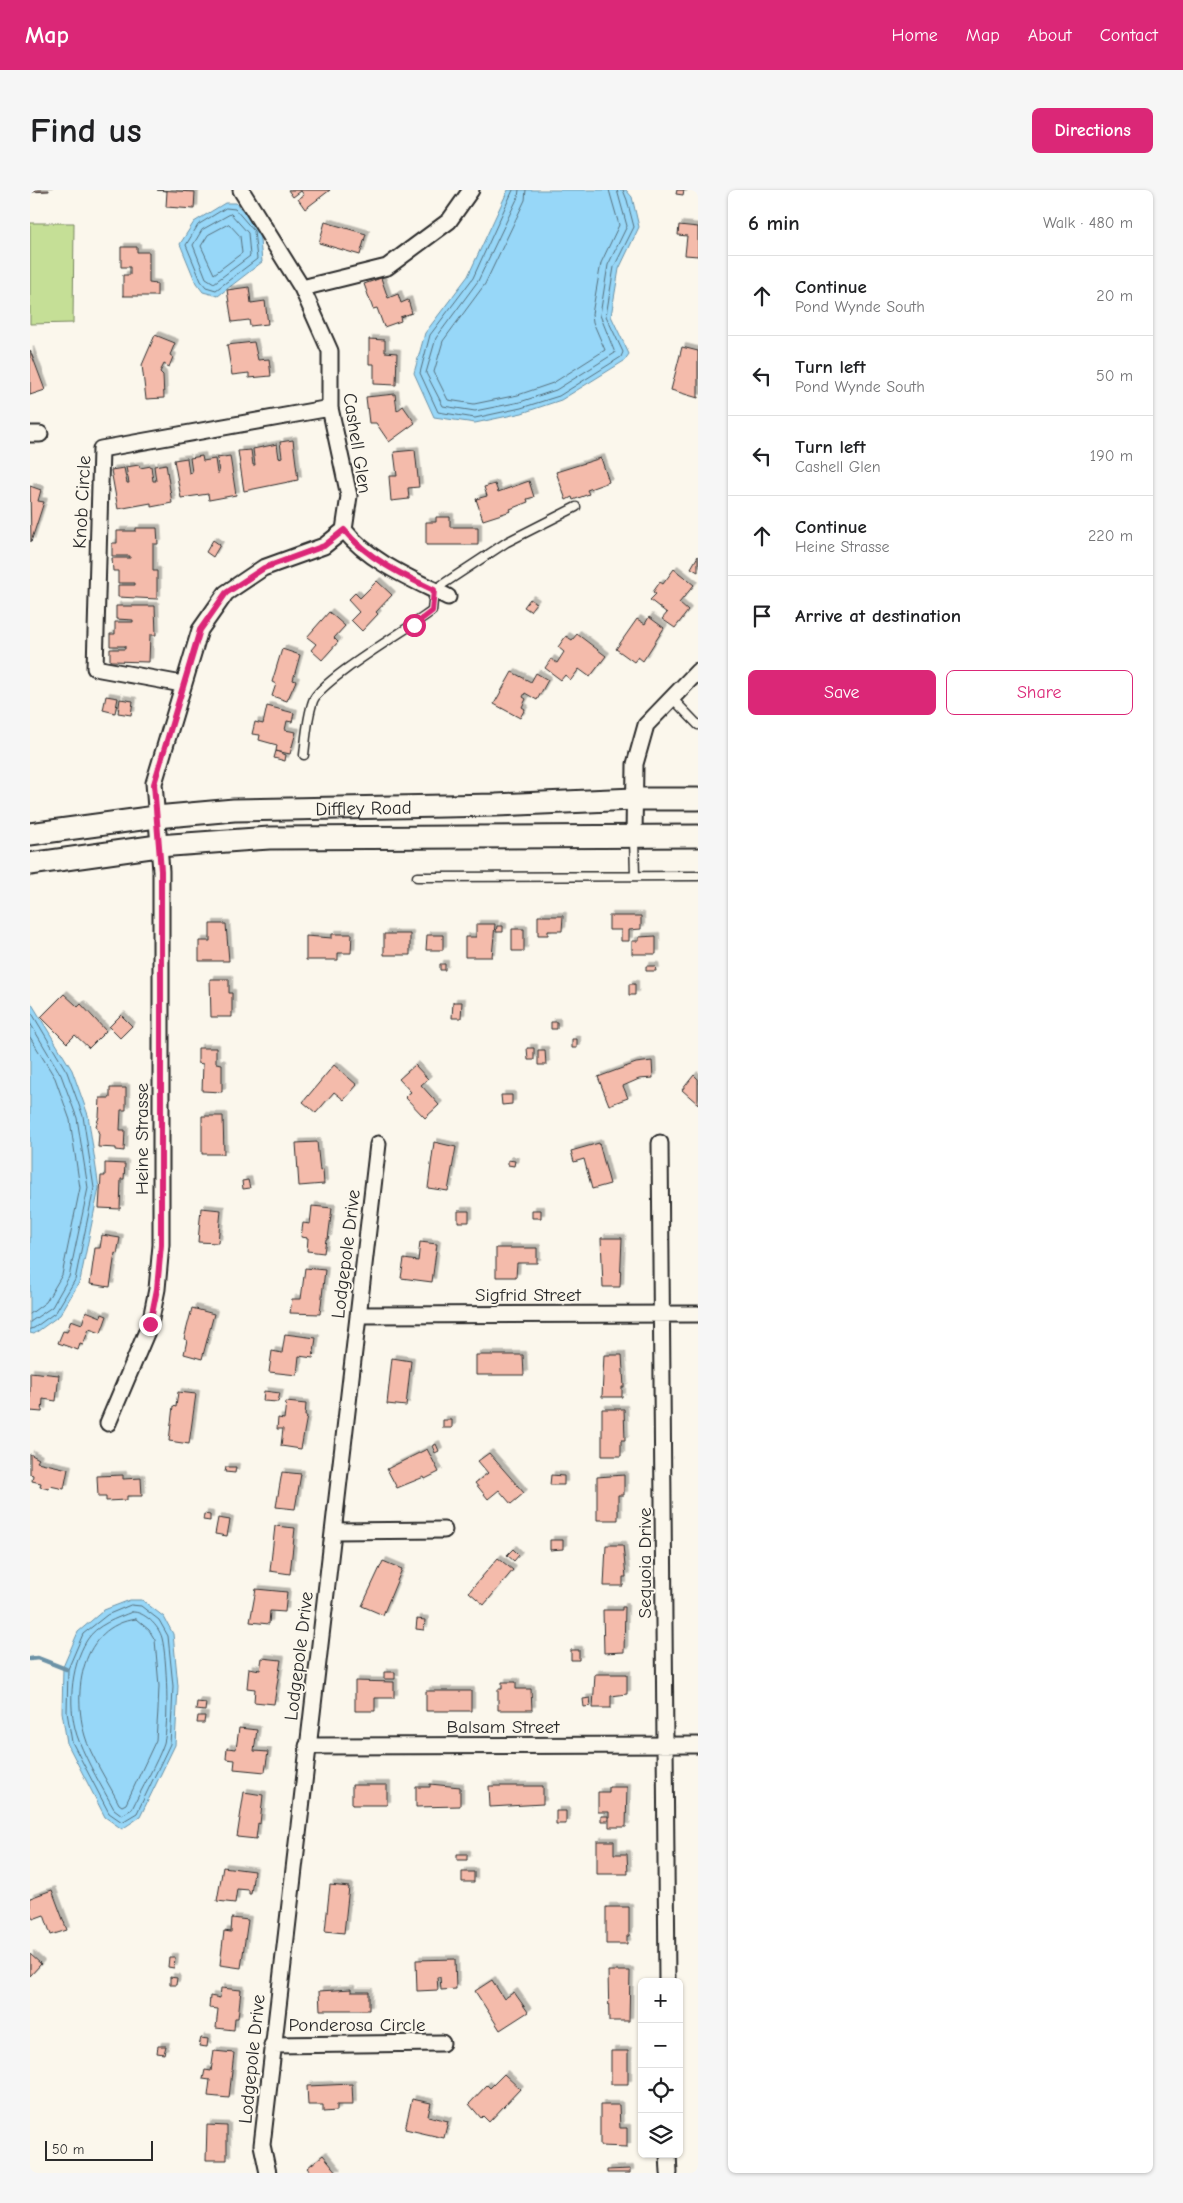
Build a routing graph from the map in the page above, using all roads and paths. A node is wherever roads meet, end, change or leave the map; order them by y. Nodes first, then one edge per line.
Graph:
1 (242, 190) edge
2 (471, 190) edge
3 (302, 288) junction
4 (330, 408) junction
5 (576, 506) dead end
6 (344, 530) junction
7 (434, 590) junction
8 (448, 597) dead end
9 (698, 671) edge
10 (182, 684) junction
11 (672, 698) junction
12 (698, 725) edge
13 (304, 755) dead end
14 (698, 798) edge
15 (634, 799) junction
16 (156, 817) junction
17 (30, 834) edge
18 (634, 836) junction
19 (698, 836) edge
20 (158, 846) junction
21 (30, 864) edge
22 (635, 876) junction
23 (698, 876) edge
24 (417, 877) dead end
25 (660, 1143) dead end
26 (378, 1144) dead end
27 (662, 1314) junction
28 (698, 1314) edge
29 (358, 1315) junction
30 (108, 1424) dead end
31 (444, 1530) dead end
32 (333, 1531) junction
33 (698, 1745) edge
34 (307, 1746) junction
35 (665, 1746) junction
36 (667, 1978) edge
37 (442, 2044) dead end
38 (272, 2045) junction
39 (668, 2158) edge
40 (268, 2173) edge
41 (669, 2173) edge

1 - 3 street, Cashell Glen
2 - 3 street
3 - 4 street, Cashell Glen
4 - 6 street, Cashell Glen
4 - 10 street, Knob Circle
5 - 7 lane
6 - 7 street
6 - 10 street
7 - 8 street
7 - 13 lane
9 - 11 street
10 - 16 street
11 - 12 lane
11 - 15 street
14 - 15 main road, Diffley Road
15 - 16 main road, Diffley Road
15 - 18 street
16 - 17 main road, Diffley Road
16 - 20 street
18 - 19 main road, Diffley Road
18 - 20 main road, Diffley Road
18 - 22 lane
20 - 21 main road, Diffley Road
20 - 30 street, Heine Strasse
22 - 23 lane
22 - 24 lane
25 - 27 street, Sequoia Drive
26 - 29 street, Lodgepole Drive
27 - 28 street, Sigfrid Street
27 - 29 street, Sigfrid Street
27 - 35 street, Sequoia Drive
29 - 32 street, Lodgepole Drive
31 - 32 street
32 - 34 street, Lodgepole Drive
33 - 35 street, Balsam Street
34 - 35 street, Balsam Street
34 - 38 street, Lodgepole Drive
35 - 36 street, Sequoia Drive
37 - 38 street, Ponderosa Circle
38 - 40 street, Lodgepole Drive
39 - 41 street

